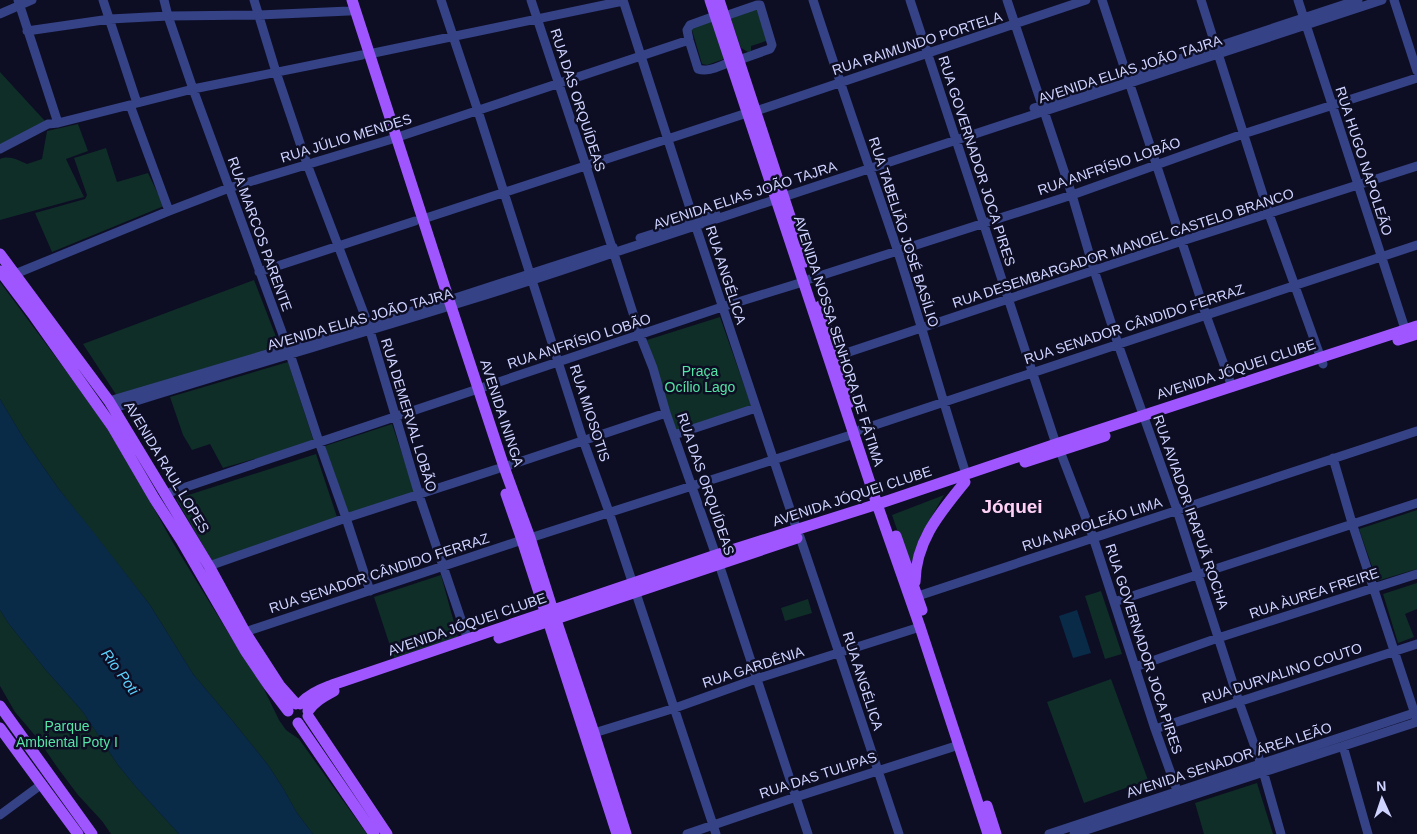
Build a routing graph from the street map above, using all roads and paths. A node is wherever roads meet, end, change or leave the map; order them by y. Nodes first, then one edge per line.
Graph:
1 (32, 0) edge
2 (103, 0) edge
3 (164, 0) edge
4 (254, 0) edge
5 (441, 0) edge
6 (531, 0) edge
7 (623, 0) edge
8 (710, 0) edge
9 (720, 0) edge
10 (813, 0) edge
11 (910, 0) edge
12 (1007, 0) edge
13 (1086, 0) edge
14 (1102, 0) edge
15 (1201, 0) edge
16 (1298, 0) edge
17 (1358, 0) edge
18 (1382, 0) edge
19 (1394, 0) edge
20 (19, 3) edge
21 (350, 5) edge
22 (0, 14) edge
23 (259, 15) junction
24 (168, 16) junction
25 (720, 16) junction
26 (110, 19) junction
27 (538, 20) junction
28 (1304, 21) junction
29 (1015, 25) junction
30 (27, 31) junction
31 (453, 36) junction
32 (689, 40) junction
33 (1217, 51) junction
34 (928, 53) junction
35 (366, 55) junction
36 (641, 56) junction
37 (735, 61) junction
38 (1417, 71) edge
39 (276, 72) junction
40 (1417, 78) edge
41 (1129, 80) junction
42 (839, 82) junction
43 (559, 84) junction
44 (193, 89) junction
45 (133, 104) junction
46 (1332, 106) junction
47 (1043, 108) junction
48 (478, 111) junction
49 (752, 112) junction
50 (58, 123) junction
51 (1243, 134) junction
52 (954, 138) junction
53 (393, 139) junction
54 (667, 139) junction
55 (0, 150) edge
56 (307, 164) junction
57 (1157, 164) junction
58 (586, 166) junction
59 (868, 166) junction
60 (1417, 166) edge
61 (1358, 185) junction
62 (229, 188) junction
63 (504, 193) junction
64 (1072, 194) junction
65 (780, 195) junction
66 (169, 211) junction
67 (1269, 214) junction
68 (419, 220) junction
69 (983, 222) junction
70 (695, 224) junction
71 (1182, 240) junction
72 (338, 246) junction
73 (1417, 246) edge
74 (613, 250) junction
75 (897, 250) junction
76 (0, 254) edge
77 (1381, 258) junction
78 (1094, 270) junction
79 (0, 271) edge
80 (259, 272) junction
81 (15, 274) junction
82 (531, 278) junction
83 (807, 280) junction
84 (1295, 286) junction
85 (1008, 300) junction
86 (447, 304) junction
87 (722, 307) junction
88 (1206, 315) junction
89 (1417, 326) edge
90 (369, 327) junction
91 (921, 328) junction
92 (1410, 334) edge
93 (640, 335) junction
94 (1118, 344) junction
95 (288, 350) junction
96 (837, 356) junction
97 (1321, 361) junction
98 (559, 362) junction
99 (1033, 372) junction
100 (1232, 387) junction
101 (475, 389) junction
102 (943, 402) junction
103 (111, 404) junction
104 (756, 408) junction
105 (666, 413) junction
106 (396, 416) junction
107 (1145, 418) junction
108 (112, 426) junction
109 (1417, 430) edge
110 (857, 432) junction
111 (674, 435) junction
112 (584, 440) junction
113 (319, 442) junction
114 (138, 447) junction
115 (1058, 448) junction
116 (1333, 458) junction
117 (772, 459) junction
118 (500, 468) junction
119 (966, 478) junction
120 (692, 486) junction
121 (165, 494) junction
122 (419, 495) junction
123 (1417, 503) edge
124 (882, 507) junction
125 (1177, 510) junction
126 (609, 512) junction
127 (346, 518) junction
128 (1352, 523) junction
129 (798, 534) junction
130 (1092, 537) junction
131 (526, 539) junction
132 (718, 560) junction
133 (209, 566) junction
134 (442, 566) junction
135 (1198, 574) junction
136 (1417, 574) edge
137 (634, 588) junction
138 (1373, 588) junction
139 (370, 591) junction
140 (916, 591) junction
141 (1114, 602) junction
142 (550, 616) junction
143 (920, 627) junction
144 (245, 632) junction
145 (1218, 638) junction
146 (468, 640) junction
147 (1417, 644) edge
148 (1395, 651) junction
149 (840, 653) junction
150 (1134, 667) junction
151 (756, 679) junction
152 (1239, 702) junction
153 (0, 706) edge
154 (675, 708) junction
155 (300, 711) junction
156 (1416, 717) edge
157 (0, 728) edge
158 (1155, 729) junction
159 (594, 733) junction
160 (4, 742) edge
161 (959, 745) junction
162 (1343, 746) junction
163 (1262, 768) junction
164 (877, 770) junction
165 (42, 784) junction
166 (1178, 795) junction
167 (796, 797) junction
168 (71, 805) junction
169 (61, 811) junction
170 (0, 815) edge
171 (1089, 825) junction
172 (715, 830) edge
173 (1055, 833) edge
174 (78, 834) edge
175 (92, 834) edge
176 (374, 834) edge
177 (388, 834) edge
178 (617, 834) edge
179 (626, 834) edge
180 (687, 834) edge
181 (808, 834) edge
182 (899, 834) edge
183 (988, 834) edge
184 (996, 834) edge
185 (1074, 834) edge
186 (1281, 834) edge
187 (1368, 834) edge

1 - 20 street
2 - 26 street
3 - 24 street, RUA MARCOS PARENTE
4 - 23 street, RUA DEMERVAL LOBÃO
5 - 31 street, RUA MIOSOTIS
6 - 27 street, RUA DAS ORQUÍDEAS
7 - 27 street
7 - 36 street, RUA ANGÉLICA
8 - 25 main road, AVENIDA NOSSA SENHORA DE FÁTIMA
9 - 25 main road, AVENIDA NOSSA SENHORA DE FÁTIMA
10 - 42 street, RUA TABELIÃO JOSÉ BASÍLIO
11 - 34 street, RUA GOVERNADOR JOCA PIRES
12 - 29 street, RUA AVIADOR IRAPUÃ ROCHA
13 - 29 street, RUA RAIMUNDO PORTELA
14 - 41 street
15 - 33 street
16 - 28 street, RUA HUGO NAPOLEÃO
17 - 28 street, AVENIDA ELIAS JOÃO TAJRA
18 - 28 street, AVENIDA ELIAS JOÃO TAJRA
19 - 38 street
20 - 22 street
20 - 30 street
21 - 23 street
21 - 35 main road, AVENIDA ININGA
23 - 24 street
23 - 39 street, RUA DEMERVAL LOBÃO
24 - 26 street
24 - 44 street, RUA MARCOS PARENTE
25 - 32 street
25 - 37 main road, AVENIDA NOSSA SENHORA DE FÁTIMA
25 - 37 street
26 - 30 street
26 - 45 street
27 - 31 street
27 - 43 street, RUA DAS ORQUÍDEAS
28 - 33 street, AVENIDA ELIAS JOÃO TAJRA
28 - 46 street, RUA HUGO NAPOLEÃO
29 - 34 street, RUA RAIMUNDO PORTELA
29 - 47 street, RUA AVIADOR IRAPUÃ ROCHA
30 - 50 street
31 - 35 street
31 - 48 street, RUA MIOSOTIS
32 - 36 street, RUA JÚLIO MENDES
32 - 37 street
33 - 41 street, AVENIDA ELIAS JOÃO TAJRA
33 - 51 street
34 - 42 street, RUA RAIMUNDO PORTELA
34 - 52 street, RUA GOVERNADOR JOCA PIRES
35 - 39 street
35 - 53 main road, AVENIDA ININGA
36 - 43 street, RUA JÚLIO MENDES
36 - 54 street, RUA ANGÉLICA
37 - 49 main road, AVENIDA NOSSA SENHORA DE FÁTIMA
39 - 44 street
39 - 56 street, RUA DEMERVAL LOBÃO
40 - 46 street, RUA ANFRÍSIO LOBÃO
41 - 47 street, AVENIDA ELIAS JOÃO TAJRA
41 - 57 street
42 - 49 street, RUA RAIMUNDO PORTELA
42 - 59 street, RUA TABELIÃO JOSÉ BASÍLIO
43 - 48 street, RUA JÚLIO MENDES
43 - 58 street, RUA DAS ORQUÍDEAS
44 - 45 street
44 - 62 street, RUA MARCOS PARENTE
45 - 50 street
45 - 66 street
46 - 51 street, RUA ANFRÍSIO LOBÃO
46 - 61 street, RUA HUGO NAPOLEÃO
47 - 52 street, AVENIDA ELIAS JOÃO TAJRA
47 - 64 street, RUA AVIADOR IRAPUÃ ROCHA
48 - 53 street, RUA JÚLIO MENDES
48 - 63 street, RUA MIOSOTIS
49 - 54 street, RUA RAIMUNDO PORTELA
49 - 65 main road, AVENIDA NOSSA SENHORA DE FÁTIMA
50 - 55 street
51 - 57 street, RUA ANFRÍSIO LOBÃO
51 - 67 street
52 - 59 street, AVENIDA ELIAS JOÃO TAJRA
52 - 59 street, AVENIDA ELIAS JOÃO TAJRA
52 - 69 street, RUA GOVERNADOR JOCA PIRES
53 - 56 street, RUA JÚLIO MENDES
53 - 68 main road, AVENIDA ININGA
54 - 58 street, RUA RAIMUNDO PORTELA
54 - 70 street, RUA ANGÉLICA
56 - 62 street, RUA JÚLIO MENDES
56 - 72 street, RUA DEMERVAL LOBÃO
57 - 64 street, RUA ANFRÍSIO LOBÃO
57 - 71 street
58 - 63 street, RUA RAIMUNDO PORTELA
58 - 74 street, RUA DAS ORQUÍDEAS
59 - 65 street, AVENIDA ELIAS JOÃO TAJRA
59 - 75 street, RUA TABELIÃO JOSÉ BASÍLIO
60 - 61 street, RUA DESEMBARGADOR MANOEL CASTELO BRANCO
61 - 67 street, RUA DESEMBARGADOR MANOEL CASTELO BRANCO
61 - 77 street, RUA HUGO NAPOLEÃO
62 - 66 street, RUA JÚLIO MENDES
62 - 80 street, RUA MARCOS PARENTE
63 - 68 street, RUA RAIMUNDO PORTELA
63 - 82 street, RUA MIOSOTIS
64 - 69 street, RUA ANFRÍSIO LOBÃO
64 - 78 street, RUA AVIADOR IRAPUÃ ROCHA
65 - 70 street, AVENIDA ELIAS JOÃO TAJRA
65 - 83 main road, AVENIDA NOSSA SENHORA DE FÁTIMA
66 - 81 street, RUA JÚLIO MENDES
67 - 71 street, RUA DESEMBARGADOR MANOEL CASTELO BRANCO
67 - 84 street
68 - 72 street, RUA RAIMUNDO PORTELA
68 - 86 main road, AVENIDA ININGA
69 - 75 street, RUA ANFRÍSIO LOBÃO
69 - 85 street, RUA GOVERNADOR JOCA PIRES
70 - 74 street, AVENIDA ELIAS JOÃO TAJRA
70 - 87 street, RUA ANGÉLICA
71 - 78 street, RUA DESEMBARGADOR MANOEL CASTELO BRANCO
71 - 88 street
72 - 80 street, RUA RAIMUNDO PORTELA
72 - 90 street, RUA DEMERVAL LOBÃO
73 - 77 street, RUA SENADOR CÂNDIDO FERRAZ
74 - 82 street, AVENIDA ELIAS JOÃO TAJRA
74 - 93 street, RUA DAS ORQUÍDEAS
75 - 83 street, RUA ANFRÍSIO LOBÃO
75 - 91 street, RUA TABELIÃO JOSÉ BASÍLIO
76 - 81 main road, AVENIDA RAUL LOPES
77 - 84 street, RUA SENADOR CÂNDIDO FERRAZ
77 - 92 street, RUA HUGO NAPOLEÃO
78 - 85 street, RUA DESEMBARGADOR MANOEL CASTELO BRANCO
78 - 94 street, RUA AVIADOR IRAPUÃ ROCHA
79 - 108 main road, AVENIDA RAUL LOPES
80 - 95 street, RUA MARCOS PARENTE
81 - 103 main road, AVENIDA RAUL LOPES
82 - 86 street, AVENIDA ELIAS JOÃO TAJRA
82 - 98 street, RUA MIOSOTIS
83 - 87 street, RUA ANFRÍSIO LOBÃO
83 - 96 main road, AVENIDA NOSSA SENHORA DE FÁTIMA
83 - 110 main road, AVENIDA NOSSA SENHORA DE FÁTIMA
84 - 88 street, RUA SENADOR CÂNDIDO FERRAZ
84 - 97 street
85 - 91 street, RUA DESEMBARGADOR MANOEL CASTELO BRANCO
85 - 99 street, RUA GOVERNADOR JOCA PIRES
86 - 90 street, AVENIDA ELIAS JOÃO TAJRA
86 - 101 main road, AVENIDA ININGA
87 - 93 street, RUA ANFRÍSIO LOBÃO
87 - 104 street, RUA ANGÉLICA
88 - 94 street, RUA SENADOR CÂNDIDO FERRAZ
88 - 100 street
89 - 92 main road, AVENIDA JÓQUEI CLUBE
90 - 95 street, AVENIDA ELIAS JOÃO TAJRA
90 - 106 street, RUA DEMERVAL LOBÃO
91 - 96 street, RUA DESEMBARGADOR MANOEL CASTELO BRANCO
91 - 102 street, RUA TABELIÃO JOSÉ BASÍLIO
92 - 97 main road, AVENIDA JÓQUEI CLUBE
93 - 98 street, RUA ANFRÍSIO LOBÃO
93 - 105 street, RUA DAS ORQUÍDEAS
94 - 99 street, RUA SENADOR CÂNDIDO FERRAZ
94 - 107 street, RUA AVIADOR IRAPUÃ ROCHA
95 - 103 street, AVENIDA ELIAS JOÃO TAJRA
95 - 113 street, RUA MARCOS PARENTE
96 - 110 main road, AVENIDA NOSSA SENHORA DE FÁTIMA
97 - 100 main road, AVENIDA JÓQUEI CLUBE
97 - 107 main road, AVENIDA JÓQUEI CLUBE
98 - 101 street, RUA ANFRÍSIO LOBÃO
98 - 112 street, RUA MIOSOTIS
99 - 102 street, RUA SENADOR CÂNDIDO FERRAZ
99 - 115 street, RUA GOVERNADOR JOCA PIRES
100 - 107 main road, AVENIDA JÓQUEI CLUBE
101 - 106 street, RUA ANFRÍSIO LOBÃO
101 - 118 main road, AVENIDA ININGA
102 - 110 street, RUA SENADOR CÂNDIDO FERRAZ
102 - 119 street, RUA TABELIÃO JOSÉ BASÍLIO
103 - 114 main road, AVENIDA RAUL LOPES
104 - 111 street
104 - 117 street, RUA ANGÉLICA
105 - 111 street, RUA DAS ORQUÍDEAS
105 - 112 street
106 - 113 street, RUA ANFRÍSIO LOBÃO
106 - 122 street, RUA DEMERVAL LOBÃO
107 - 115 main road, AVENIDA JÓQUEI CLUBE
107 - 125 street, RUA AVIADOR IRAPUÃ ROCHA
108 - 114 main road
108 - 155 main road, AVENIDA RAUL LOPES
109 - 116 street, RUA NAPOLEÃO LIMA
110 - 117 street, RUA SENADOR CÂNDIDO FERRAZ
110 - 124 main road, AVENIDA NOSSA SENHORA DE FÁTIMA
111 - 120 street, RUA DAS ORQUÍDEAS
112 - 118 street
112 - 126 street, RUA MIOSOTIS
113 - 121 street, RUA ANFRÍSIO LOBÃO
113 - 127 street, RUA MARCOS PARENTE
114 - 121 main road, AVENIDA RAUL LOPES
115 - 119 main road, AVENIDA JÓQUEI CLUBE
115 - 130 street, RUA GOVERNADOR JOCA PIRES
116 - 125 street, RUA NAPOLEÃO LIMA
116 - 128 street
117 - 120 street, RUA SENADOR CÂNDIDO FERRAZ
117 - 129 street, RUA ANGÉLICA
118 - 122 street
118 - 131 main road, AVENIDA ININGA
119 - 124 main road, AVENIDA JÓQUEI CLUBE
119 - 140 main road
120 - 126 street, RUA SENADOR CÂNDIDO FERRAZ
120 - 132 street, RUA DAS ORQUÍDEAS
121 - 133 main road, AVENIDA RAUL LOPES
122 - 127 street
122 - 134 street, RUA DEMERVAL LOBÃO
123 - 128 street
124 - 129 main road, AVENIDA JÓQUEI CLUBE
124 - 140 main road, AVENIDA NOSSA SENHORA DE FÁTIMA
124 - 143 main road, AVENIDA NOSSA SENHORA DE FÁTIMA
125 - 130 street, RUA NAPOLEÃO LIMA
125 - 135 street, RUA AVIADOR IRAPUÃ ROCHA
126 - 131 street, RUA SENADOR CÂNDIDO FERRAZ
126 - 137 street, RUA MIOSOTIS
127 - 133 street
127 - 139 street, RUA MARCOS PARENTE
128 - 135 street
128 - 138 street
129 - 132 main road, AVENIDA JÓQUEI CLUBE
129 - 149 street, RUA ANGÉLICA
130 - 140 street, RUA NAPOLEÃO LIMA
130 - 141 street, RUA GOVERNADOR JOCA PIRES
131 - 134 street, RUA SENADOR CÂNDIDO FERRAZ
131 - 142 main road, AVENIDA ININGA
132 - 137 main road, AVENIDA JÓQUEI CLUBE
132 - 151 street, RUA DAS ORQUÍDEAS
133 - 144 main road, AVENIDA RAUL LOPES
134 - 139 street, RUA SENADOR CÂNDIDO FERRAZ
134 - 146 street, RUA DEMERVAL LOBÃO
135 - 141 street
135 - 145 street, RUA AVIADOR IRAPUÃ ROCHA
136 - 138 street, RUA ÀUREA FREIRE
137 - 142 main road, AVENIDA JÓQUEI CLUBE
137 - 154 street, RUA MIOSOTIS
138 - 145 street, RUA ÀUREA FREIRE
138 - 148 street
139 - 144 street, RUA SENADOR CÂNDIDO FERRAZ
140 - 184 main road, AVENIDA NOSSA SENHORA DE FÁTIMA
141 - 150 street, RUA GOVERNADOR JOCA PIRES
142 - 146 main road, AVENIDA JÓQUEI CLUBE
142 - 155 main road, AVENIDA JÓQUEI CLUBE
142 - 159 main road, AVENIDA ININGA
142 - 178 main road, AVENIDA ININGA
143 - 149 street, RUA GARDÊNIA
143 - 161 main road, AVENIDA NOSSA SENHORA DE FÁTIMA
144 - 155 main road, AVENIDA RAUL LOPES
145 - 150 street, RUA ÀUREA FREIRE
145 - 152 street, RUA AVIADOR IRAPUÃ ROCHA
146 - 155 main road, AVENIDA JÓQUEI CLUBE
147 - 148 street, RUA DURVALINO COUTO
148 - 152 street, RUA DURVALINO COUTO
148 - 156 street
149 - 151 street, RUA GARDÊNIA
149 - 164 street, RUA ANGÉLICA
150 - 158 street, RUA GOVERNADOR JOCA PIRES
151 - 154 street, RUA GARDÊNIA
151 - 167 street, RUA DAS ORQUÍDEAS
152 - 158 street, RUA DURVALINO COUTO
152 - 163 street, RUA AVIADOR IRAPUÃ ROCHA
153 - 168 main road
154 - 159 street, RUA GARDÊNIA
154 - 172 street, RUA MIOSOTIS
155 - 176 main road, AVENIDA RAUL LOPES
155 - 177 main road, AVENIDA RAUL LOPES
156 - 162 street, AVENIDA SENADOR ÁREA LEÃO
156 - 163 street, AVENIDA SENADOR ÁREA LEÃO
157 - 160 main road
158 - 166 street, RUA GOVERNADOR JOCA PIRES
159 - 179 main road, AVENIDA ININGA
160 - 165 main road
161 - 164 street, RUA DAS TULIPAS
161 - 183 main road, AVENIDA NOSSA SENHORA DE FÁTIMA
162 - 163 street, AVENIDA SENADOR ÁREA LEÃO
162 - 187 street
163 - 166 street, AVENIDA SENADOR ÁREA LEÃO
163 - 186 street, RUA AVIADOR IRAPUÃ ROCHA
164 - 167 street, RUA DAS TULIPAS
164 - 182 street, RUA ANGÉLICA
165 - 169 main road
165 - 170 street
166 - 171 street, AVENIDA SENADOR ÁREA LEÃO
167 - 172 street, RUA DAS TULIPAS
167 - 181 street, RUA DAS ORQUÍDEAS
168 - 169 main road
168 - 175 main road
169 - 174 main road
171 - 173 street, AVENIDA SENADOR ÁREA LEÃO
171 - 185 street, AVENIDA SENADOR ÁREA LEÃO
172 - 180 street, RUA DAS TULIPAS

